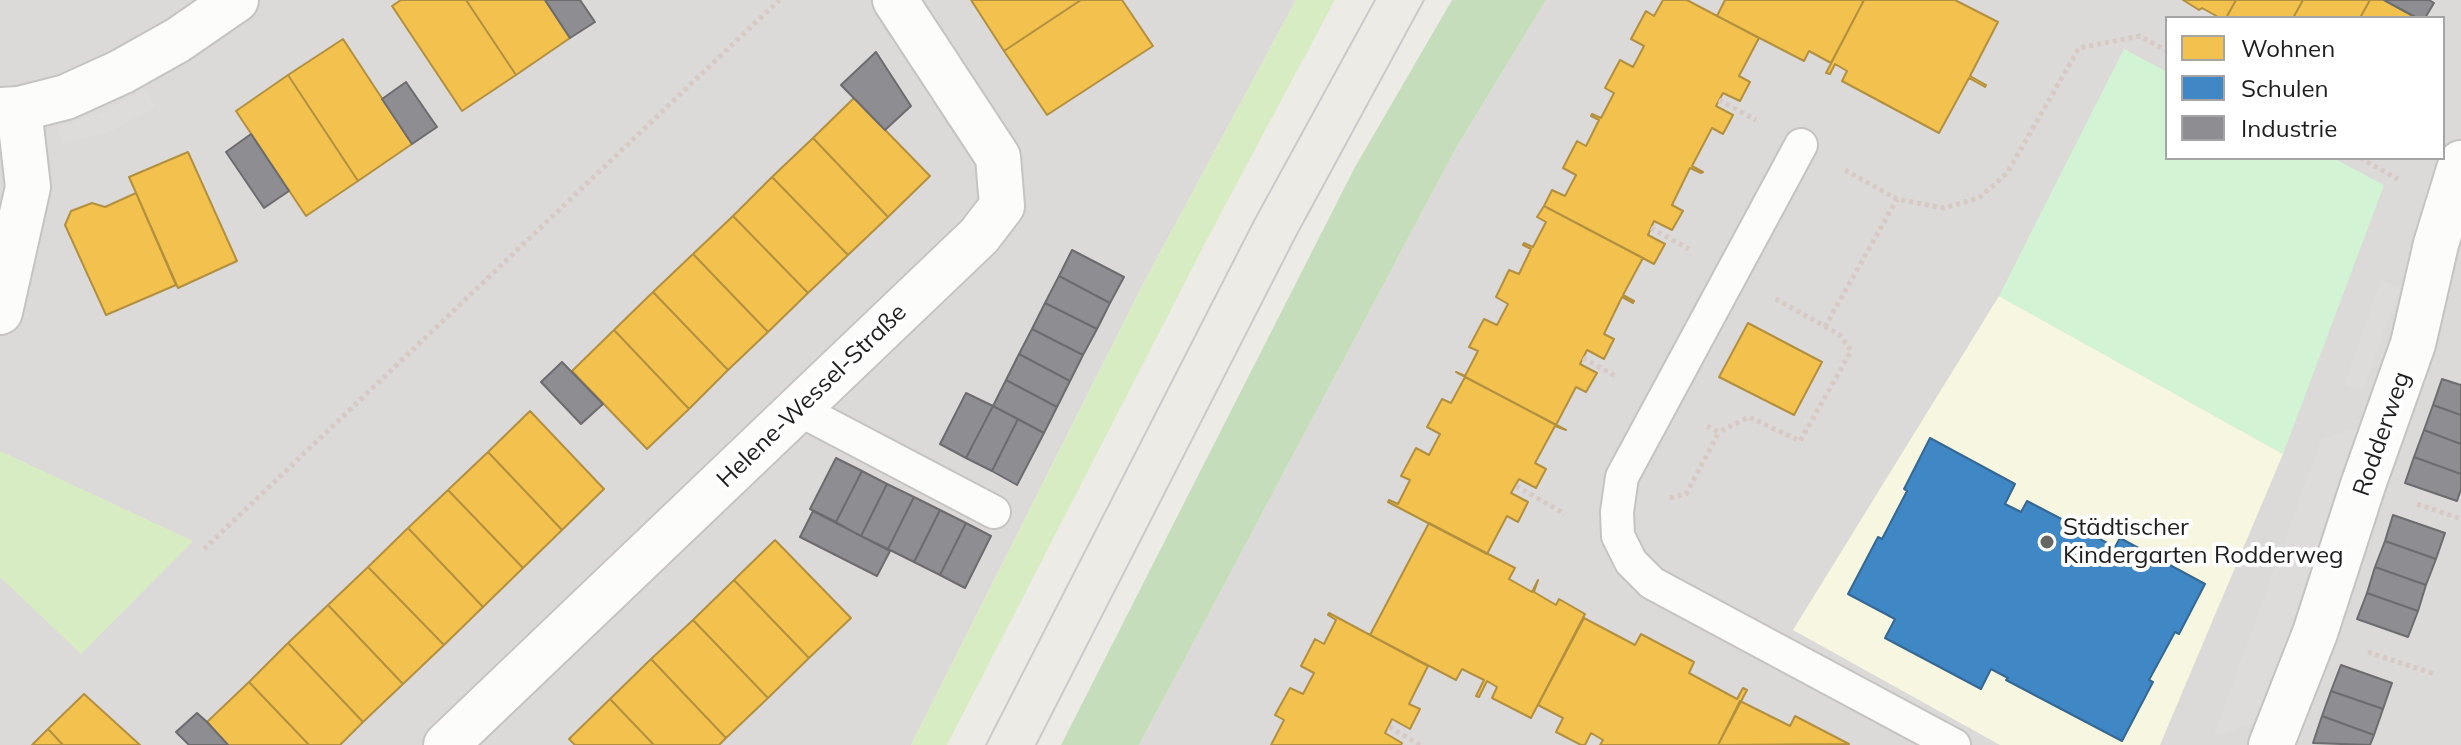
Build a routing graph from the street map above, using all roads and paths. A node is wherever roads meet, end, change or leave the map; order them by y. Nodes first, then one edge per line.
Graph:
1 (236, 0) edge
2 (779, 0) edge
3 (895, 0) edge
4 (2165, 50) edge
5 (1719, 100) dead end
6 (10, 109) edge
7 (1801, 145) junction
8 (2461, 163) edge
9 (1897, 199) junction
10 (0, 312) edge
11 (1825, 327) dead end
12 (798, 409) junction
13 (994, 512) dead end
14 (204, 549) dead end
15 (2315, 633) junction
16 (2434, 674) dead end
17 (1389, 727) dead end
18 (446, 745) edge
19 (1420, 745) edge
20 (1954, 745) edge
21 (2271, 745) edge

1 - 6 street
2 - 14 path
3 - 12 street, Helene-Wessel-Straße
4 - 9 path
5 - 7 path
6 - 10 street
7 - 9 path
7 - 20 lane
8 - 15 street, Rodderweg
9 - 11 path
12 - 13 lane
12 - 18 street, Helene-Wessel-Straße
15 - 16 path
15 - 21 street, Rodderweg
17 - 19 path

